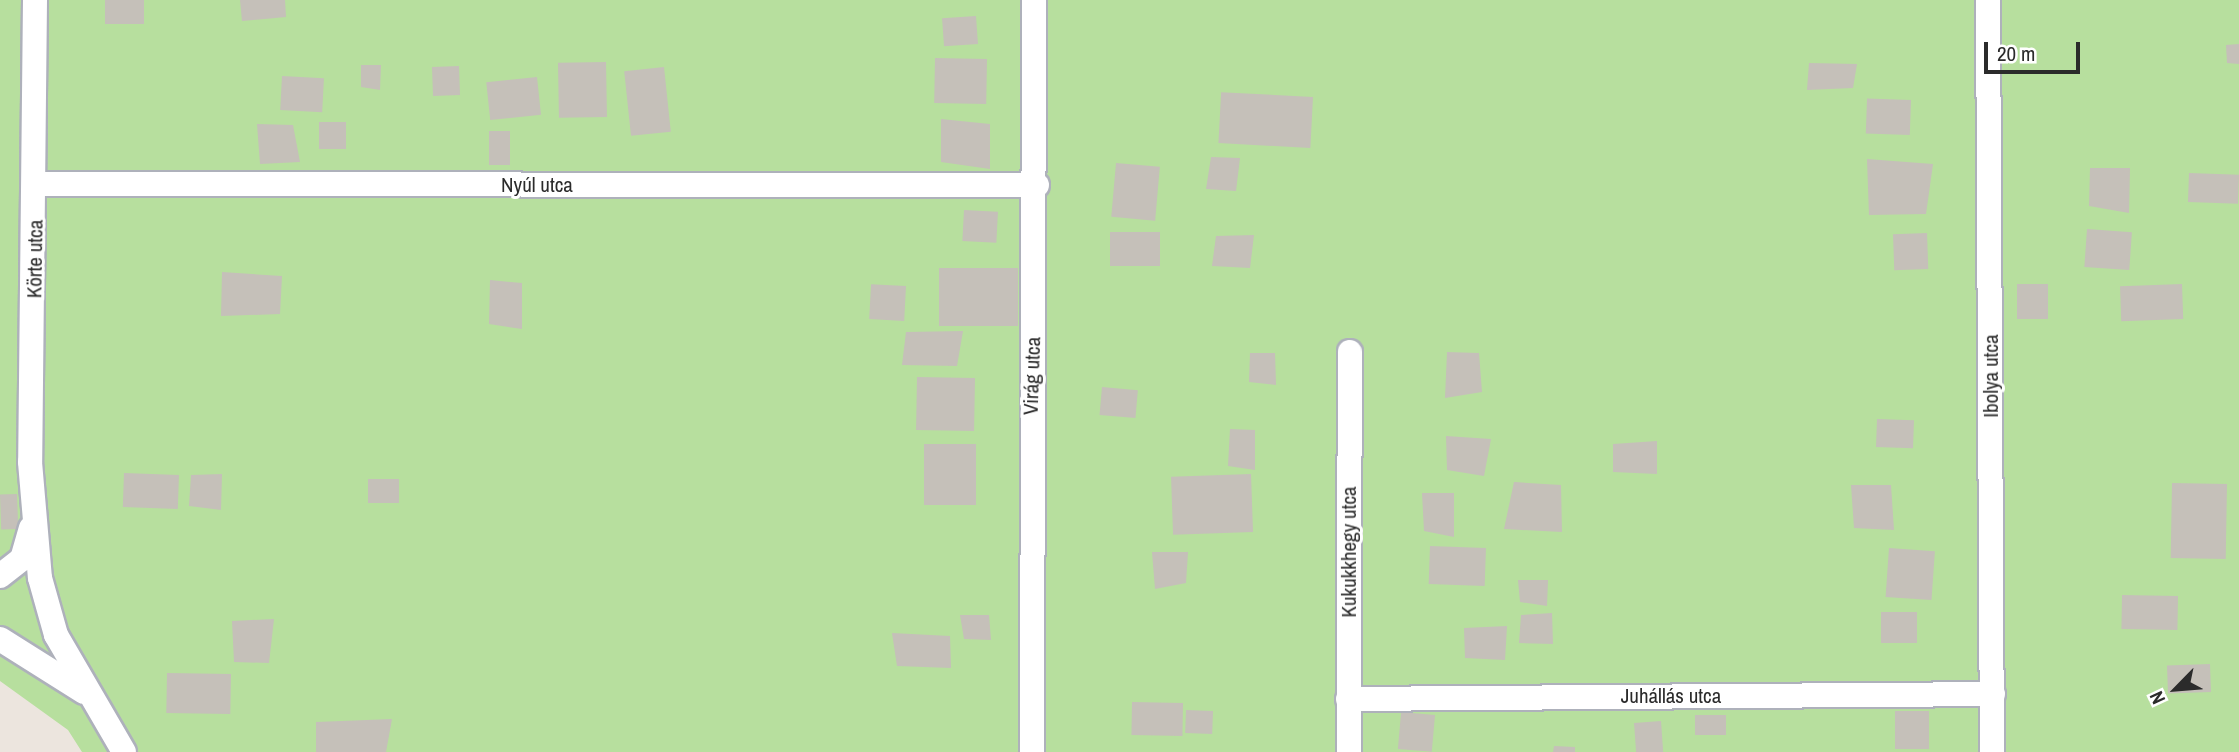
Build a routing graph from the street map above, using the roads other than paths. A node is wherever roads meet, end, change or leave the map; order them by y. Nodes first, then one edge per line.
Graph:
1 (35, 0) edge
2 (1034, 0) edge
3 (1988, 0) edge
4 (37, 184) junction
5 (1037, 185) junction
6 (1350, 352) dead end
7 (35, 517) junction
8 (0, 576) edge
9 (0, 639) edge
10 (85, 693) junction
11 (1993, 694) junction
12 (1348, 699) junction
13 (124, 752) edge
14 (1031, 752) edge
15 (1349, 752) edge
16 (1992, 752) edge

1 - 4 street, Körte utca
2 - 5 street, Virág utca
3 - 11 street, Ibolya utca
4 - 5 street, Nyúl utca
4 - 7 street, Körte utca
5 - 14 street, Virág utca
6 - 12 street, Kukukkhegy utca
7 - 8 street, Körte utca
7 - 10 street, Körte utca
9 - 10 street
10 - 13 street, Körte utca
11 - 12 street, Juhállás utca
11 - 16 street, Ibolya utca
12 - 15 street, Kukukkhegy utca

